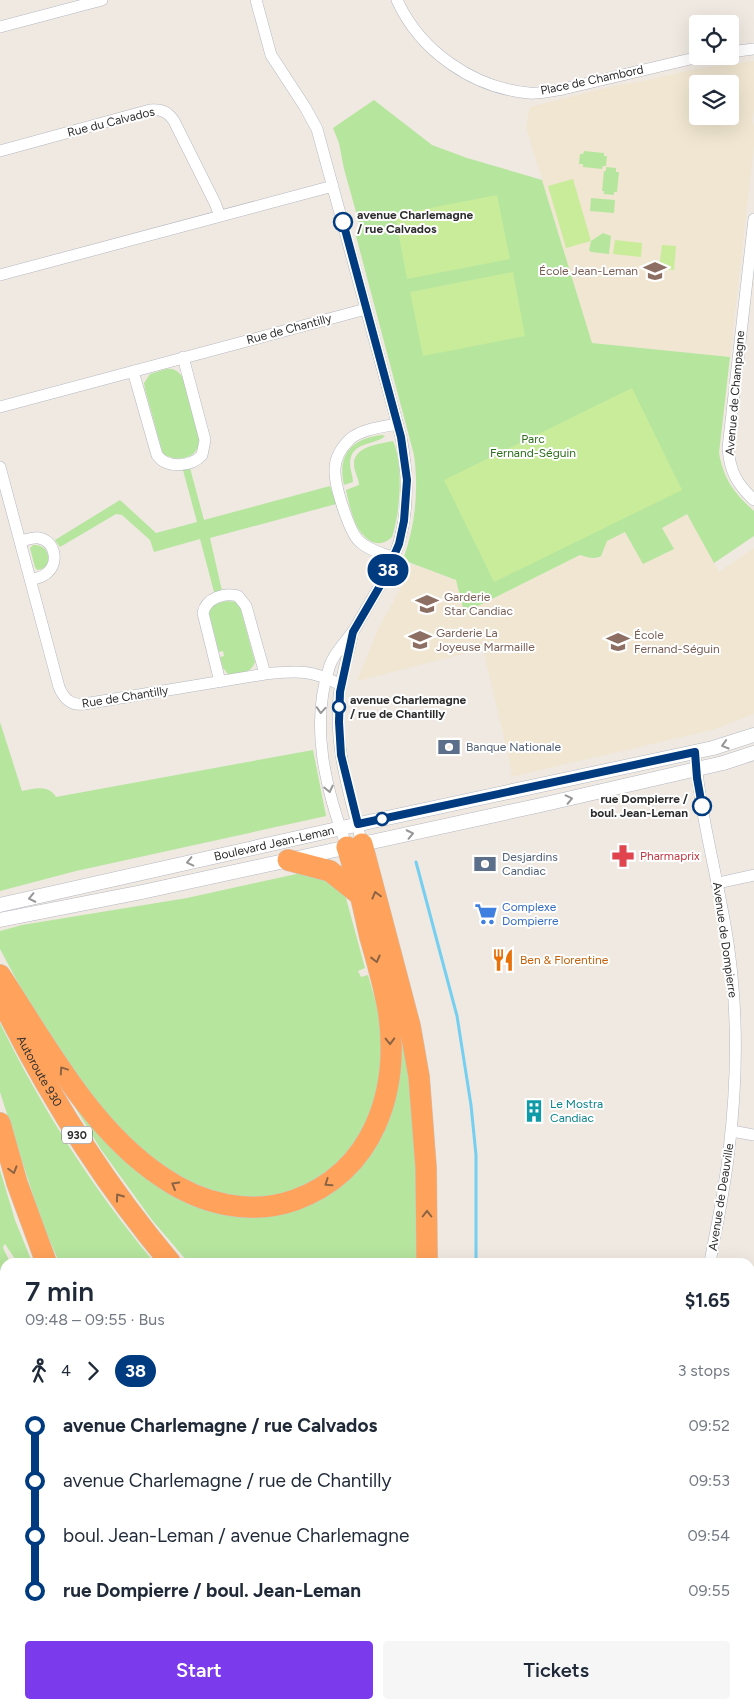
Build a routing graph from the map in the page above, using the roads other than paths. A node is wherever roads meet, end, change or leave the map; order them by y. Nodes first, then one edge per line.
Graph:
1 (102, 0) edge
2 (256, 0) edge
3 (397, 0) edge
4 (0, 27) edge
5 (754, 49) edge
6 (739, 51) edge
7 (689, 59) edge
8 (0, 150) edge
9 (333, 186) junction
10 (220, 216) junction
11 (754, 219) edge
12 (0, 275) edge
13 (366, 309) junction
14 (183, 357) junction
15 (134, 371) junction
16 (0, 407) edge
17 (397, 424) junction
18 (0, 467) edge
19 (754, 500) edge
20 (20, 541) junction
21 (394, 558) junction
22 (31, 580) junction
23 (353, 632) junction
24 (265, 674) junction
25 (326, 678) junction
26 (220, 682) junction
27 (341, 685) junction
28 (754, 735) edge
29 (695, 752) junction
30 (754, 754) edge
31 (696, 769) junction
32 (352, 836) junction
33 (288, 860) junction
34 (754, 875) edge
35 (718, 883) junction
36 (360, 895) junction
37 (0, 904) edge
38 (0, 920) edge
39 (0, 975) edge
40 (0, 997) edge
41 (0, 1123) edge
42 (732, 1130) junction
43 (754, 1135) edge
44 (44, 1258) edge
45 (167, 1258) edge
46 (427, 1258) edge
47 (711, 1258) edge

1 - 4 street
2 - 9 street
3 - 7 street, Place de Chambord
5 - 6 street
8 - 10 street, Rue du Calvados
9 - 10 street
9 - 13 street
10 - 12 street
11 - 19 street, Avenue de Champagne
13 - 14 street, Rue de Chantilly
13 - 17 street
14 - 15 street, Rue de Chantilly
14 - 15 street
15 - 16 street, Rue de Chantilly
17 - 21 street
17 - 21 street
18 - 20 street, Rue de Chantilly
20 - 22 street, Rue de Chantilly
20 - 22 street
21 - 23 street
22 - 26 street, Rue de Chantilly
23 - 25 street
23 - 27 street
24 - 25 street, Rue de Chantilly
24 - 26 street, Rue de Chantilly
24 - 26 street
25 - 27 street, Rue de Chantilly
25 -> 32 street
27 - 32 street
28 -> 29 street, Boulevard Jean-Leman
29 - 31 street, Avenue de Dompierre
29 - 32 street, Boulevard Jean-Leman
30 - 31 street, Boulevard Jean-Leman
32 -> 31 street, Boulevard Jean-Leman
31 - 35 street, Avenue de Dompierre
32 - 33 street, Boulevard Jean-Leman
32 - 36 highway
32 -> 37 street, Boulevard Jean-Leman
46 -> 32 highway
33 - 36 highway
33 - 38 street, Boulevard Jean-Leman
34 - 35 street
35 - 42 street, Avenue de Dompierre
36 -> 39 highway
45 -> 40 highway, Autoroute 930 / 930
41 -> 44 highway
42 - 43 street
42 - 47 street, Avenue de Deauville

